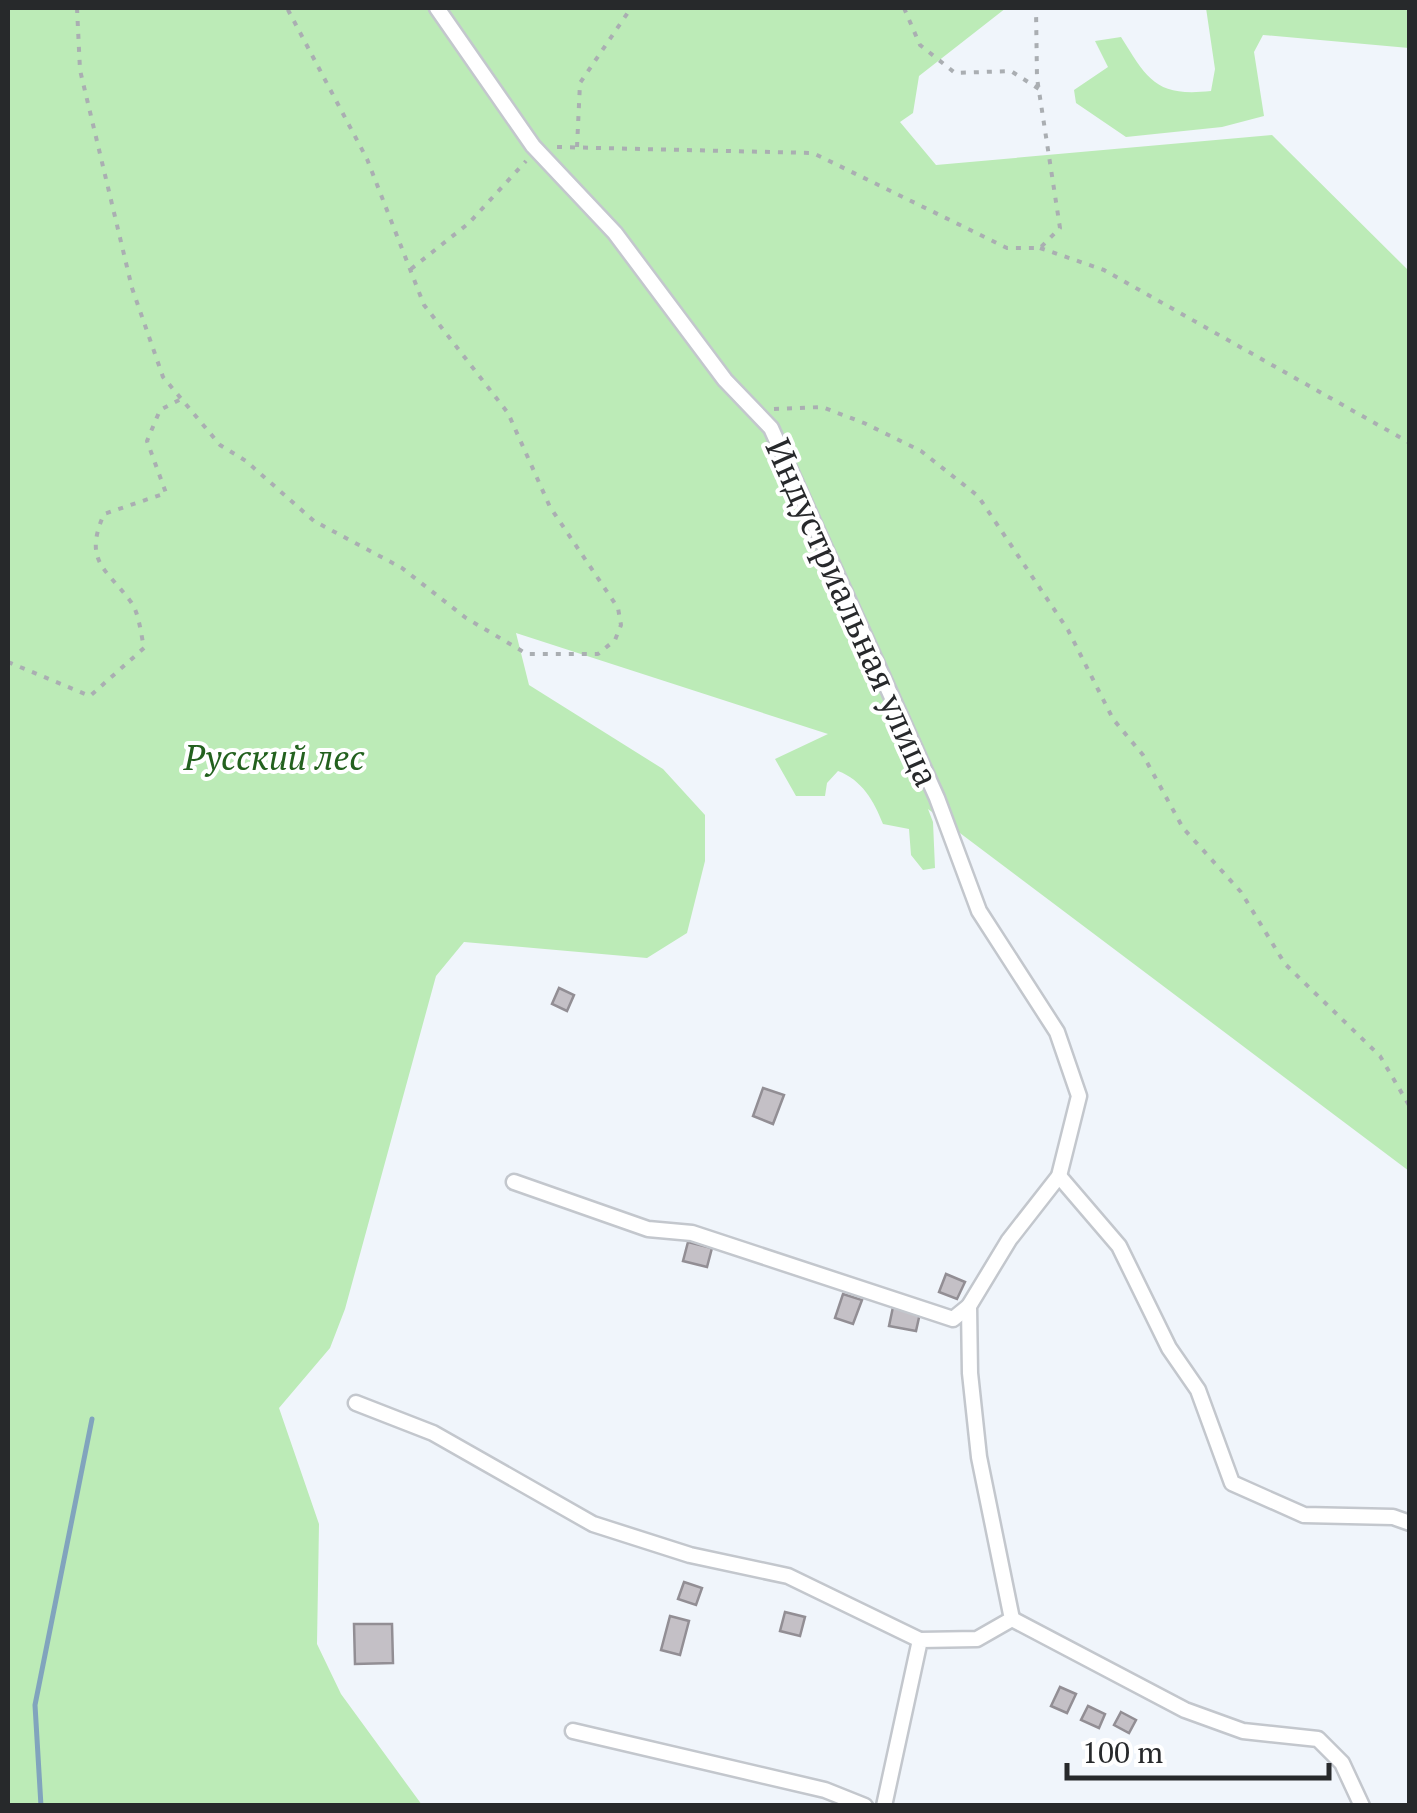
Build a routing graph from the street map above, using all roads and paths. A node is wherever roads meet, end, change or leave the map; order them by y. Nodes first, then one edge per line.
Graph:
1 (77, 8) edge
2 (287, 8) edge
3 (437, 8) edge
4 (631, 8) edge
5 (904, 8) edge
6 (1036, 8) edge
7 (1039, 89) junction
8 (533, 146) junction
9 (577, 147) junction
10 (1040, 248) junction
11 (411, 269) junction
12 (182, 398) junction
13 (754, 410) junction
14 (1410, 443) edge
15 (8, 662) edge
16 (1410, 1108) edge
17 (1059, 1176) junction
18 (514, 1182) dead end
19 (969, 1306) junction
20 (356, 1404) dead end
21 (1410, 1523) edge
22 (1012, 1619) junction
23 (920, 1640) junction
24 (572, 1732) dead end
25 (865, 1806) edge
26 (884, 1806) edge
27 (1362, 1806) edge

1 - 12 path
2 - 11 path
3 - 8 street, Индустриальная улица
4 - 9 path
5 - 7 path
6 - 7 path
7 - 10 path
8 - 9 path
8 - 11 path
8 - 13 street, Индустриальная улица
9 - 10 path
10 - 14 path
11 - 12 path
12 - 15 path
13 - 16 path
13 - 17 street, Индустриальная улица
17 - 19 street
17 - 21 street
18 - 19 street
19 - 22 street
20 - 23 street
22 - 23 street
22 - 27 street
23 - 26 street
24 - 25 street

